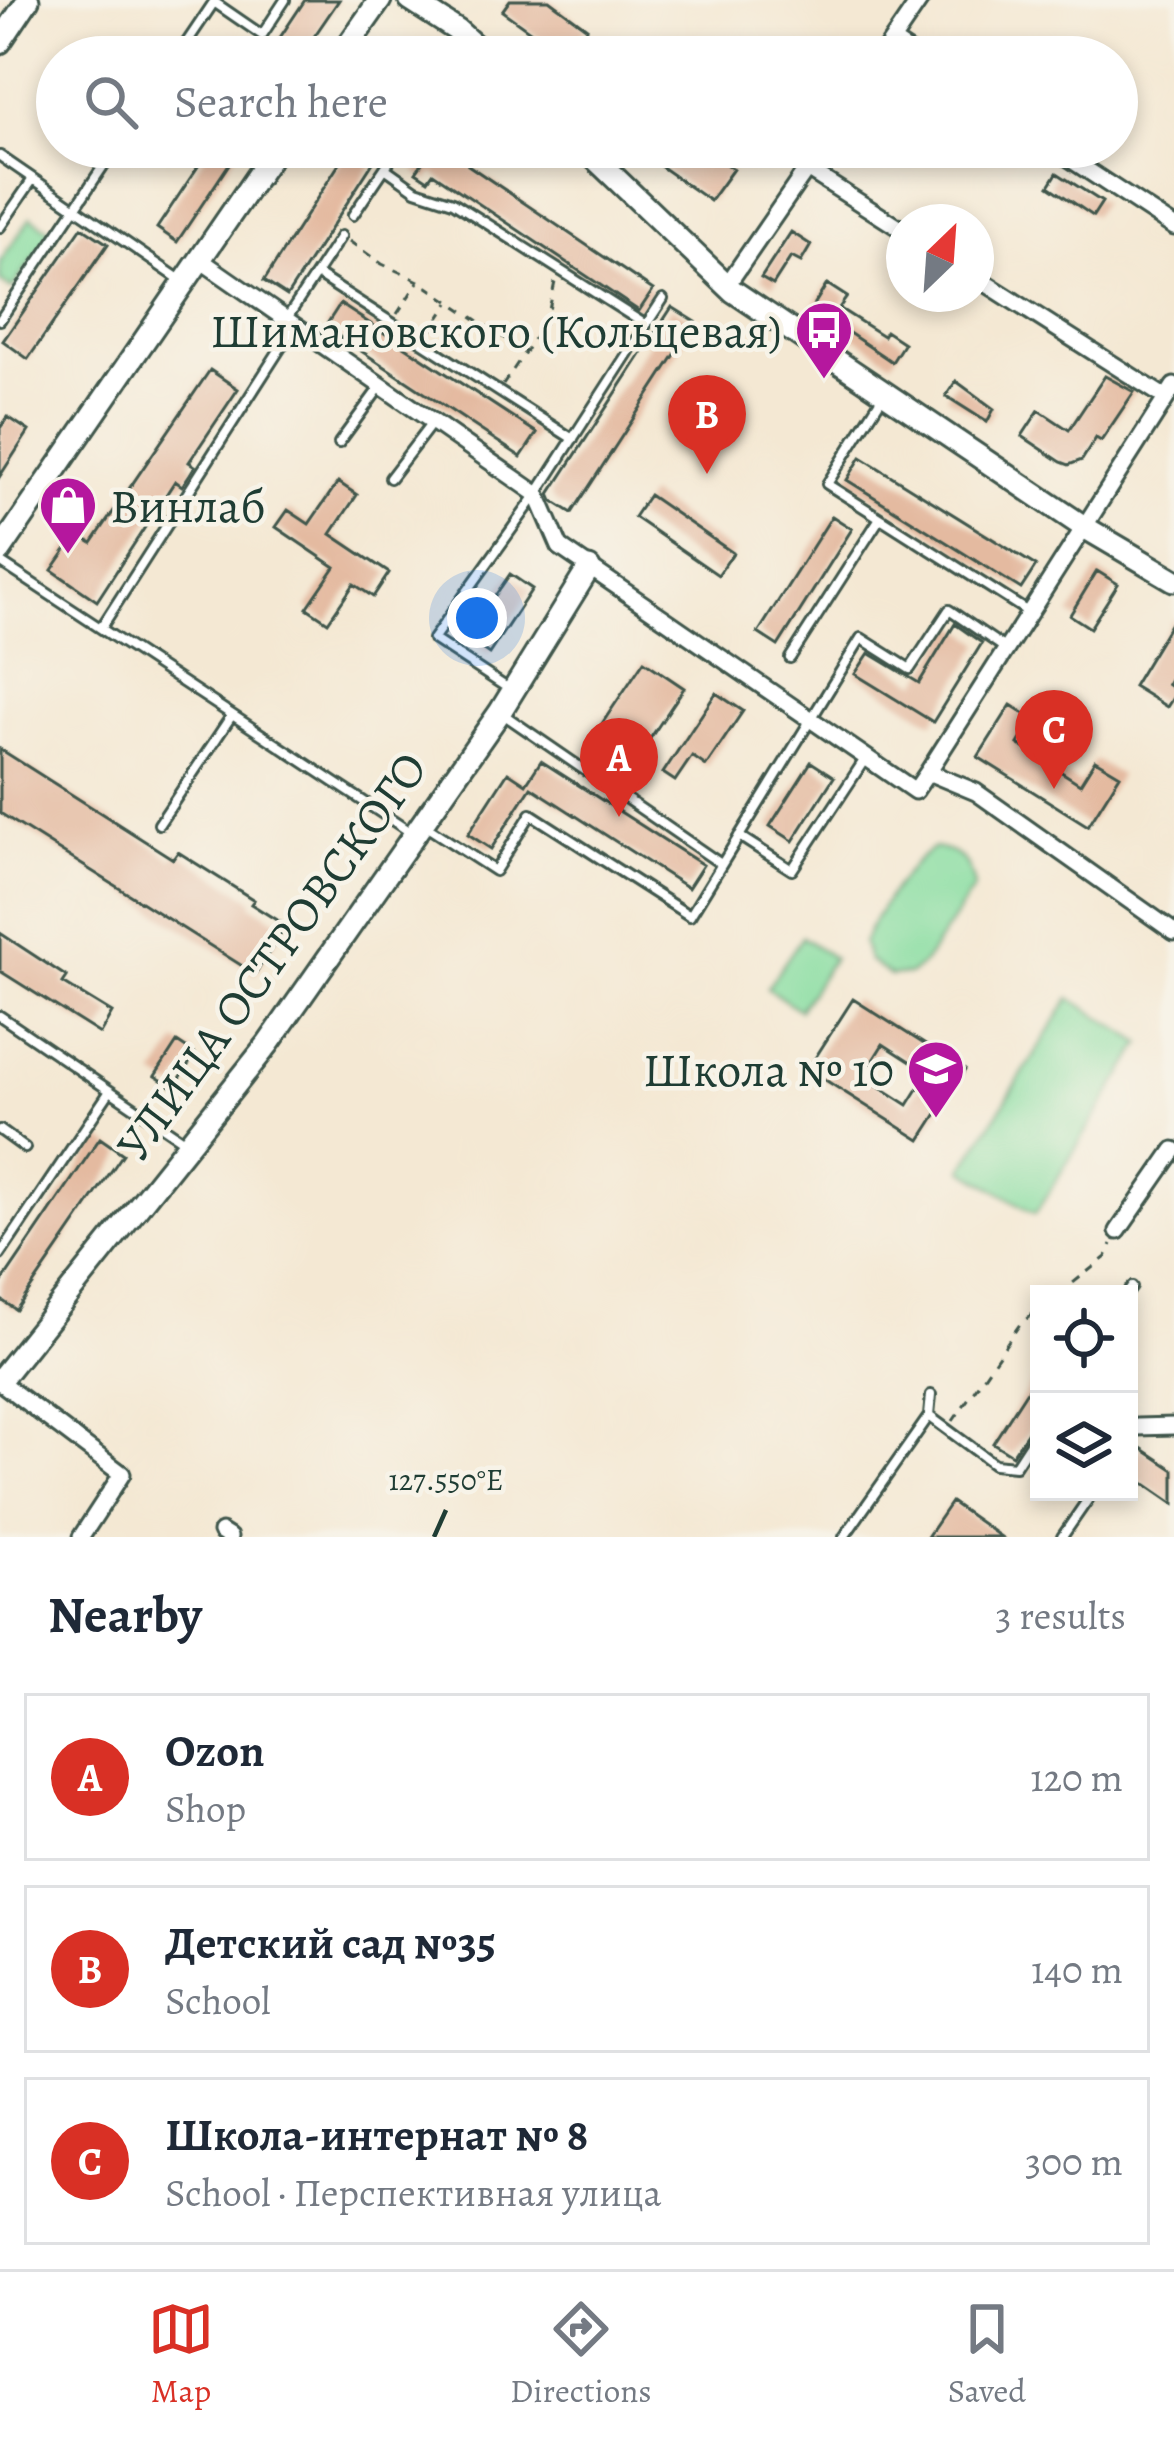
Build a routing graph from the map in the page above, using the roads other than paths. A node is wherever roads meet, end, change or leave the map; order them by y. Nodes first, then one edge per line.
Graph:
1 (28, 0) edge
2 (285, 0) edge
3 (380, 0) edge
4 (410, 0) edge
5 (920, 0) edge
6 (191, 36) edge
7 (355, 36) edge
8 (454, 36) edge
9 (895, 36) edge
10 (0, 42) edge
11 (0, 156) edge
12 (102, 168) edge
13 (262, 168) edge
14 (385, 168) joint
15 (605, 168) edge
16 (1084, 168) edge
17 (807, 169) joint
18 (33, 179) junction
19 (76, 208) junction
20 (353, 215) dead end
21 (886, 219) edge
22 (0, 227) edge
23 (1174, 227) edge
24 (340, 236) road end
25 (199, 259) junction
26 (316, 274) junction
27 (183, 282) junction
28 (727, 285) junction
29 (994, 288) edge
30 (663, 298) dead end
31 (0, 320) edge
32 (290, 323) junction
33 (646, 326) junction
34 (380, 386) junction
35 (1170, 392) edge
36 (884, 394) junction
37 (433, 422) junction
38 (573, 439) junction
39 (339, 443) dead end
40 (390, 478) dead end
41 (537, 494) junction
42 (880, 518) junction
43 (1084, 526) junction
44 (0, 551) edge
45 (0, 562) edge
46 (589, 568) junction
47 (1174, 580) edge
48 (1029, 613) junction
49 (100, 628) junction
50 (1006, 649) junction
51 (790, 658) dead end
52 (513, 692) junction
53 (500, 712) junction
54 (232, 715) junction
55 (809, 720) junction
56 (866, 758) junction
57 (928, 772) junction
58 (159, 824) dead end
59 (418, 829) junction
60 (739, 836) junction
61 (721, 864) junction
62 (1174, 932) edge
63 (0, 1016) edge
64 (110, 1090) junction
65 (0, 1130) edge
66 (188, 1144) junction
67 (25, 1148) dead end
68 (1174, 1150) edge
69 (1118, 1231) road end
70 (0, 1255) edge
71 (1, 1377) edge
72 (931, 1395) dead end
73 (929, 1415) junction
74 (1172, 1423) edge
75 (1138, 1432) edge
76 (1030, 1443) edge
77 (1087, 1501) edge
78 (81, 1537) edge
79 (844, 1537) edge
80 (1062, 1537) edge

1 - 10 street
2 - 6 lane
3 - 7 street
4 - 8 street
5 - 9 street
11 - 18 lane
12 - 19 lane
13 - 25 street
14 - 20 lane
14 - 33 lane
15 - 28 street
16 - 23 street
17 - 21 street
17 - 28 street
18 - 19 lane
18 - 22 lane
19 - 27 lane
19 - 31 lane
24 - 26 lane
25 - 27 street
25 - 32 street
26 - 32 lane
26 - 38 lane
27 - 44 street
28 - 36 street
29 - 35 street
30 - 33 lane
32 - 34 street
32 - 49 lane
33 - 38 lane
34 - 37 street
34 - 39 lane
35 - 43 street
36 - 42 lane
36 - 43 street
37 - 40 lane
37 - 41 street
38 - 41 lane
41 - 46 street
41 - 52 lane
42 - 48 lane
42 - 51 lane
43 - 47 street
43 - 48 street
45 - 49 lane
46 - 52 street, УЛИЦА ОСТРОВСКОГО
46 - 55 street
48 - 50 street
49 - 54 lane
50 - 55 lane
50 - 57 street
52 - 53 street, УЛИЦА ОСТРОВСКОГО
53 - 59 street, УЛИЦА ОСТРОВСКОГО
53 - 61 lane
54 - 58 lane
54 - 59 lane
55 - 56 street
55 - 60 lane
56 - 57 street
56 - 60 lane
57 - 62 street
59 - 61 lane
59 - 66 street, УЛИЦА ОСТРОВСКОГО
60 - 61 lane
63 - 64 lane
64 - 66 lane
64 - 70 lane
65 - 67 lane
66 - 71 street, УЛИЦА ОСТРОВСКОГО
68 - 69 street
71 - 78 street
72 - 73 lane
73 - 76 lane
73 - 79 lane
74 - 75 street
77 - 80 lane

